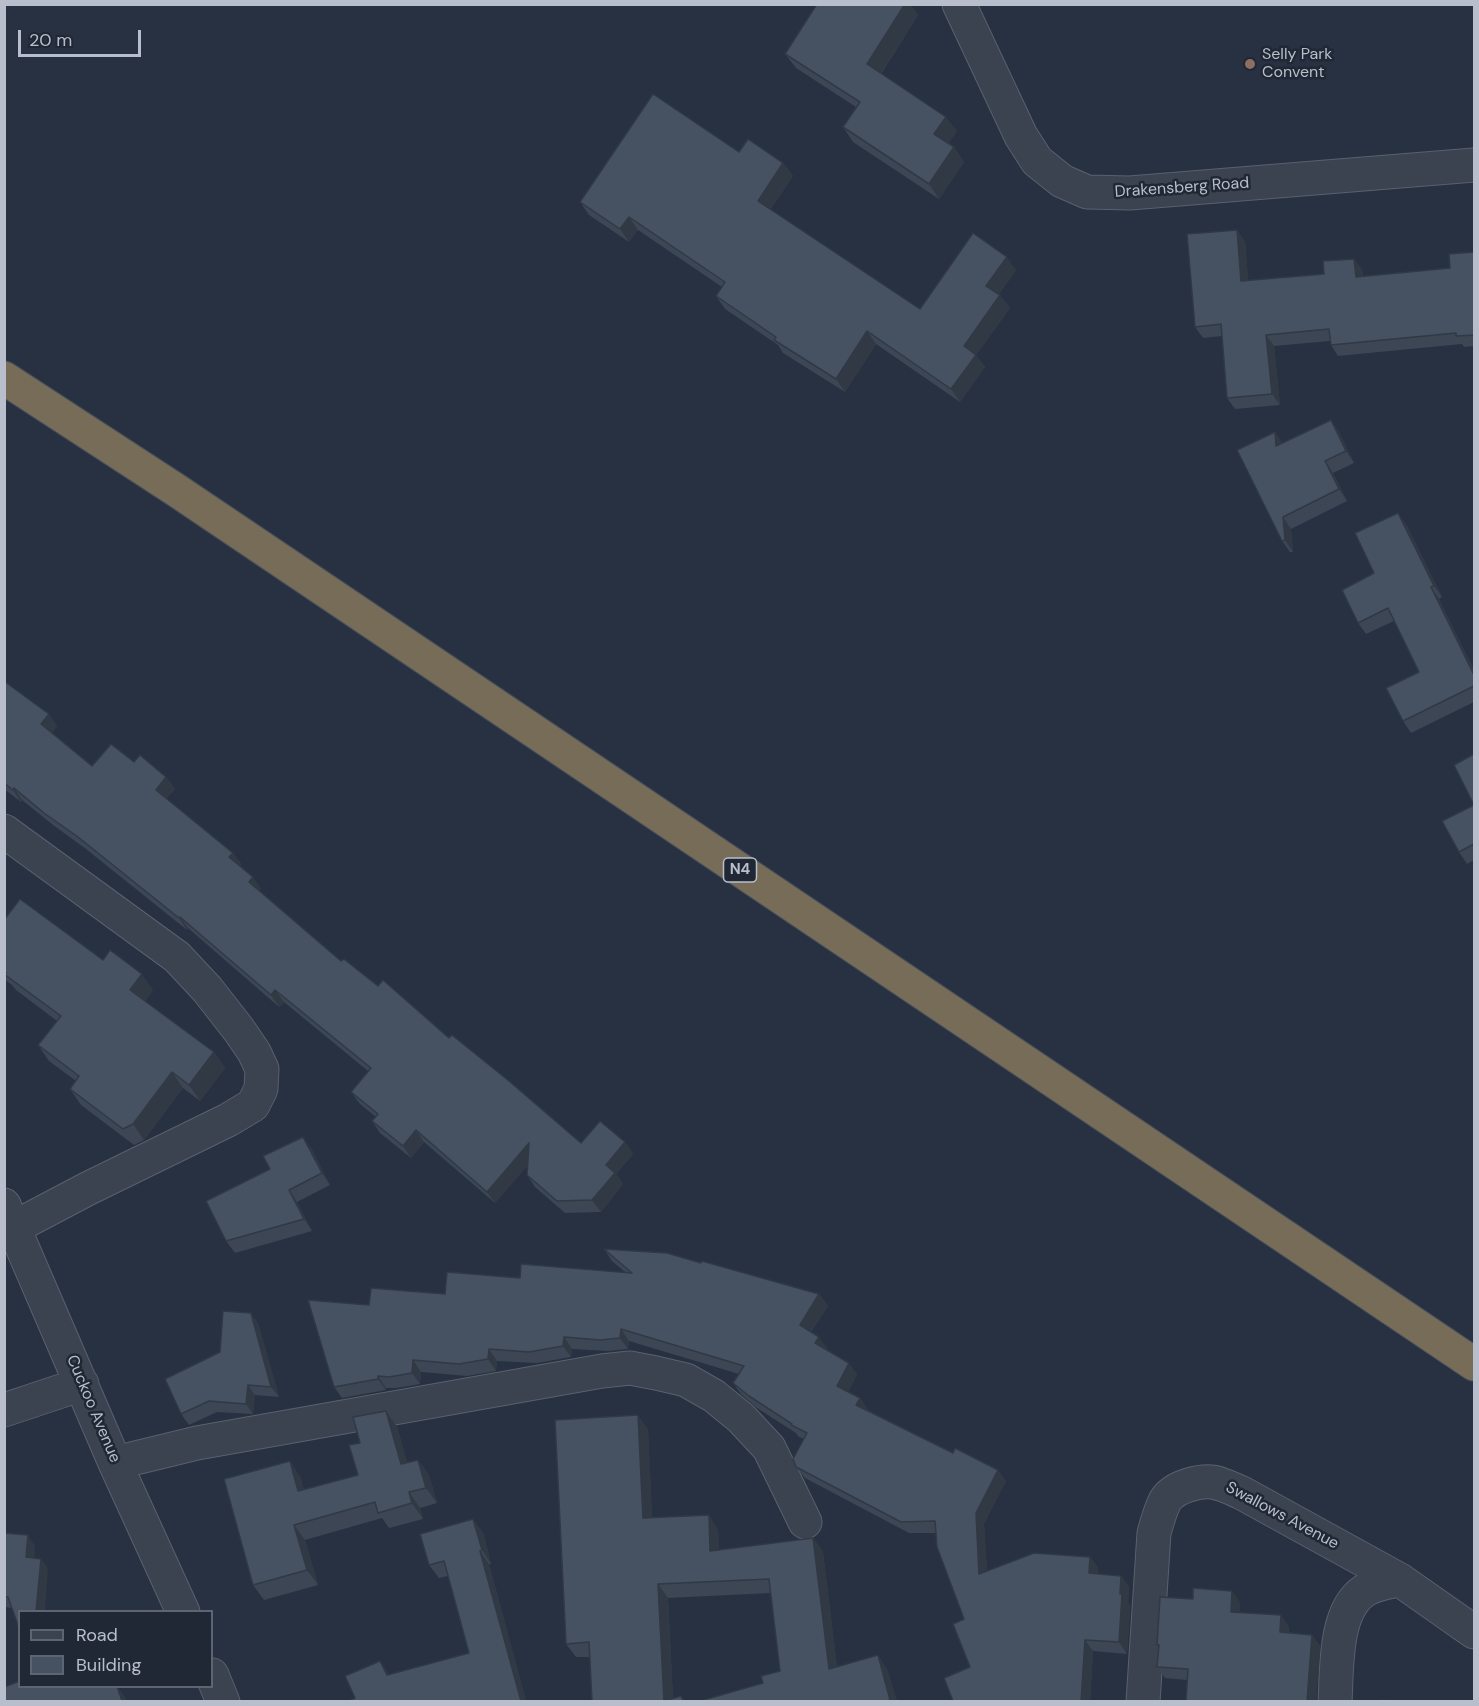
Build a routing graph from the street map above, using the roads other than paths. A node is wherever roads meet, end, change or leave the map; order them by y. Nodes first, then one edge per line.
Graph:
1 (959, 4) edge
2 (1474, 165) edge
3 (4, 378) edge
4 (4, 831) edge
5 (10, 1216) edge
6 (1474, 1364) edge
7 (82, 1384) junction
8 (4, 1410) edge
9 (115, 1462) junction
10 (805, 1522) dead end
11 (1400, 1580) junction
12 (183, 1610) edge
13 (1474, 1632) edge
14 (213, 1677) edge
15 (223, 1701) edge
16 (1143, 1701) edge
17 (1335, 1701) edge

1 - 2 street, Drakensberg Road
3 - 6 highway, N4
4 - 5 street
5 - 7 street, Cuckoo Avenue
7 - 8 street
7 - 9 street, Cuckoo Avenue
9 - 10 street
9 - 12 street, Cuckoo Avenue
11 - 13 street, Swallows Avenue
11 - 16 street, Swallows Avenue
11 - 17 street
14 - 15 street

